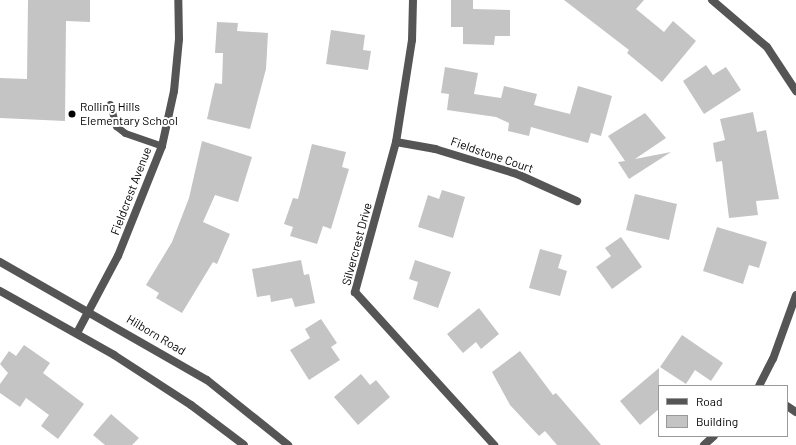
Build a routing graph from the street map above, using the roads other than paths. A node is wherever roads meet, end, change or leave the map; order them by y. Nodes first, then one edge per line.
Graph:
1 (178, 0) edge
2 (413, 0) edge
3 (712, 0) edge
4 (796, 91) edge
5 (110, 104) dead end
6 (396, 142) junction
7 (162, 146) junction
8 (577, 201) dead end
9 (0, 262) edge
10 (0, 291) edge
11 (796, 294) edge
12 (89, 310) junction
13 (76, 333) junction
14 (760, 385) edge
15 (713, 437) edge
16 (244, 445) edge
17 (288, 445) edge
18 (494, 445) edge
19 (704, 445) edge

1 - 7 street, Fieldcrest Avenue
2 - 6 street, Silvercrest Drive
3 - 4 street
5 - 7 lane
6 - 8 street, Fieldstone Court
6 - 18 street, Silvercrest Drive
7 - 12 street, Fieldcrest Avenue
9 - 12 street, Hilborn Road
10 - 13 street
11 - 14 street
12 - 13 street, Fieldcrest Avenue
12 - 17 street, Hilborn Road
13 - 16 street
15 - 19 street

